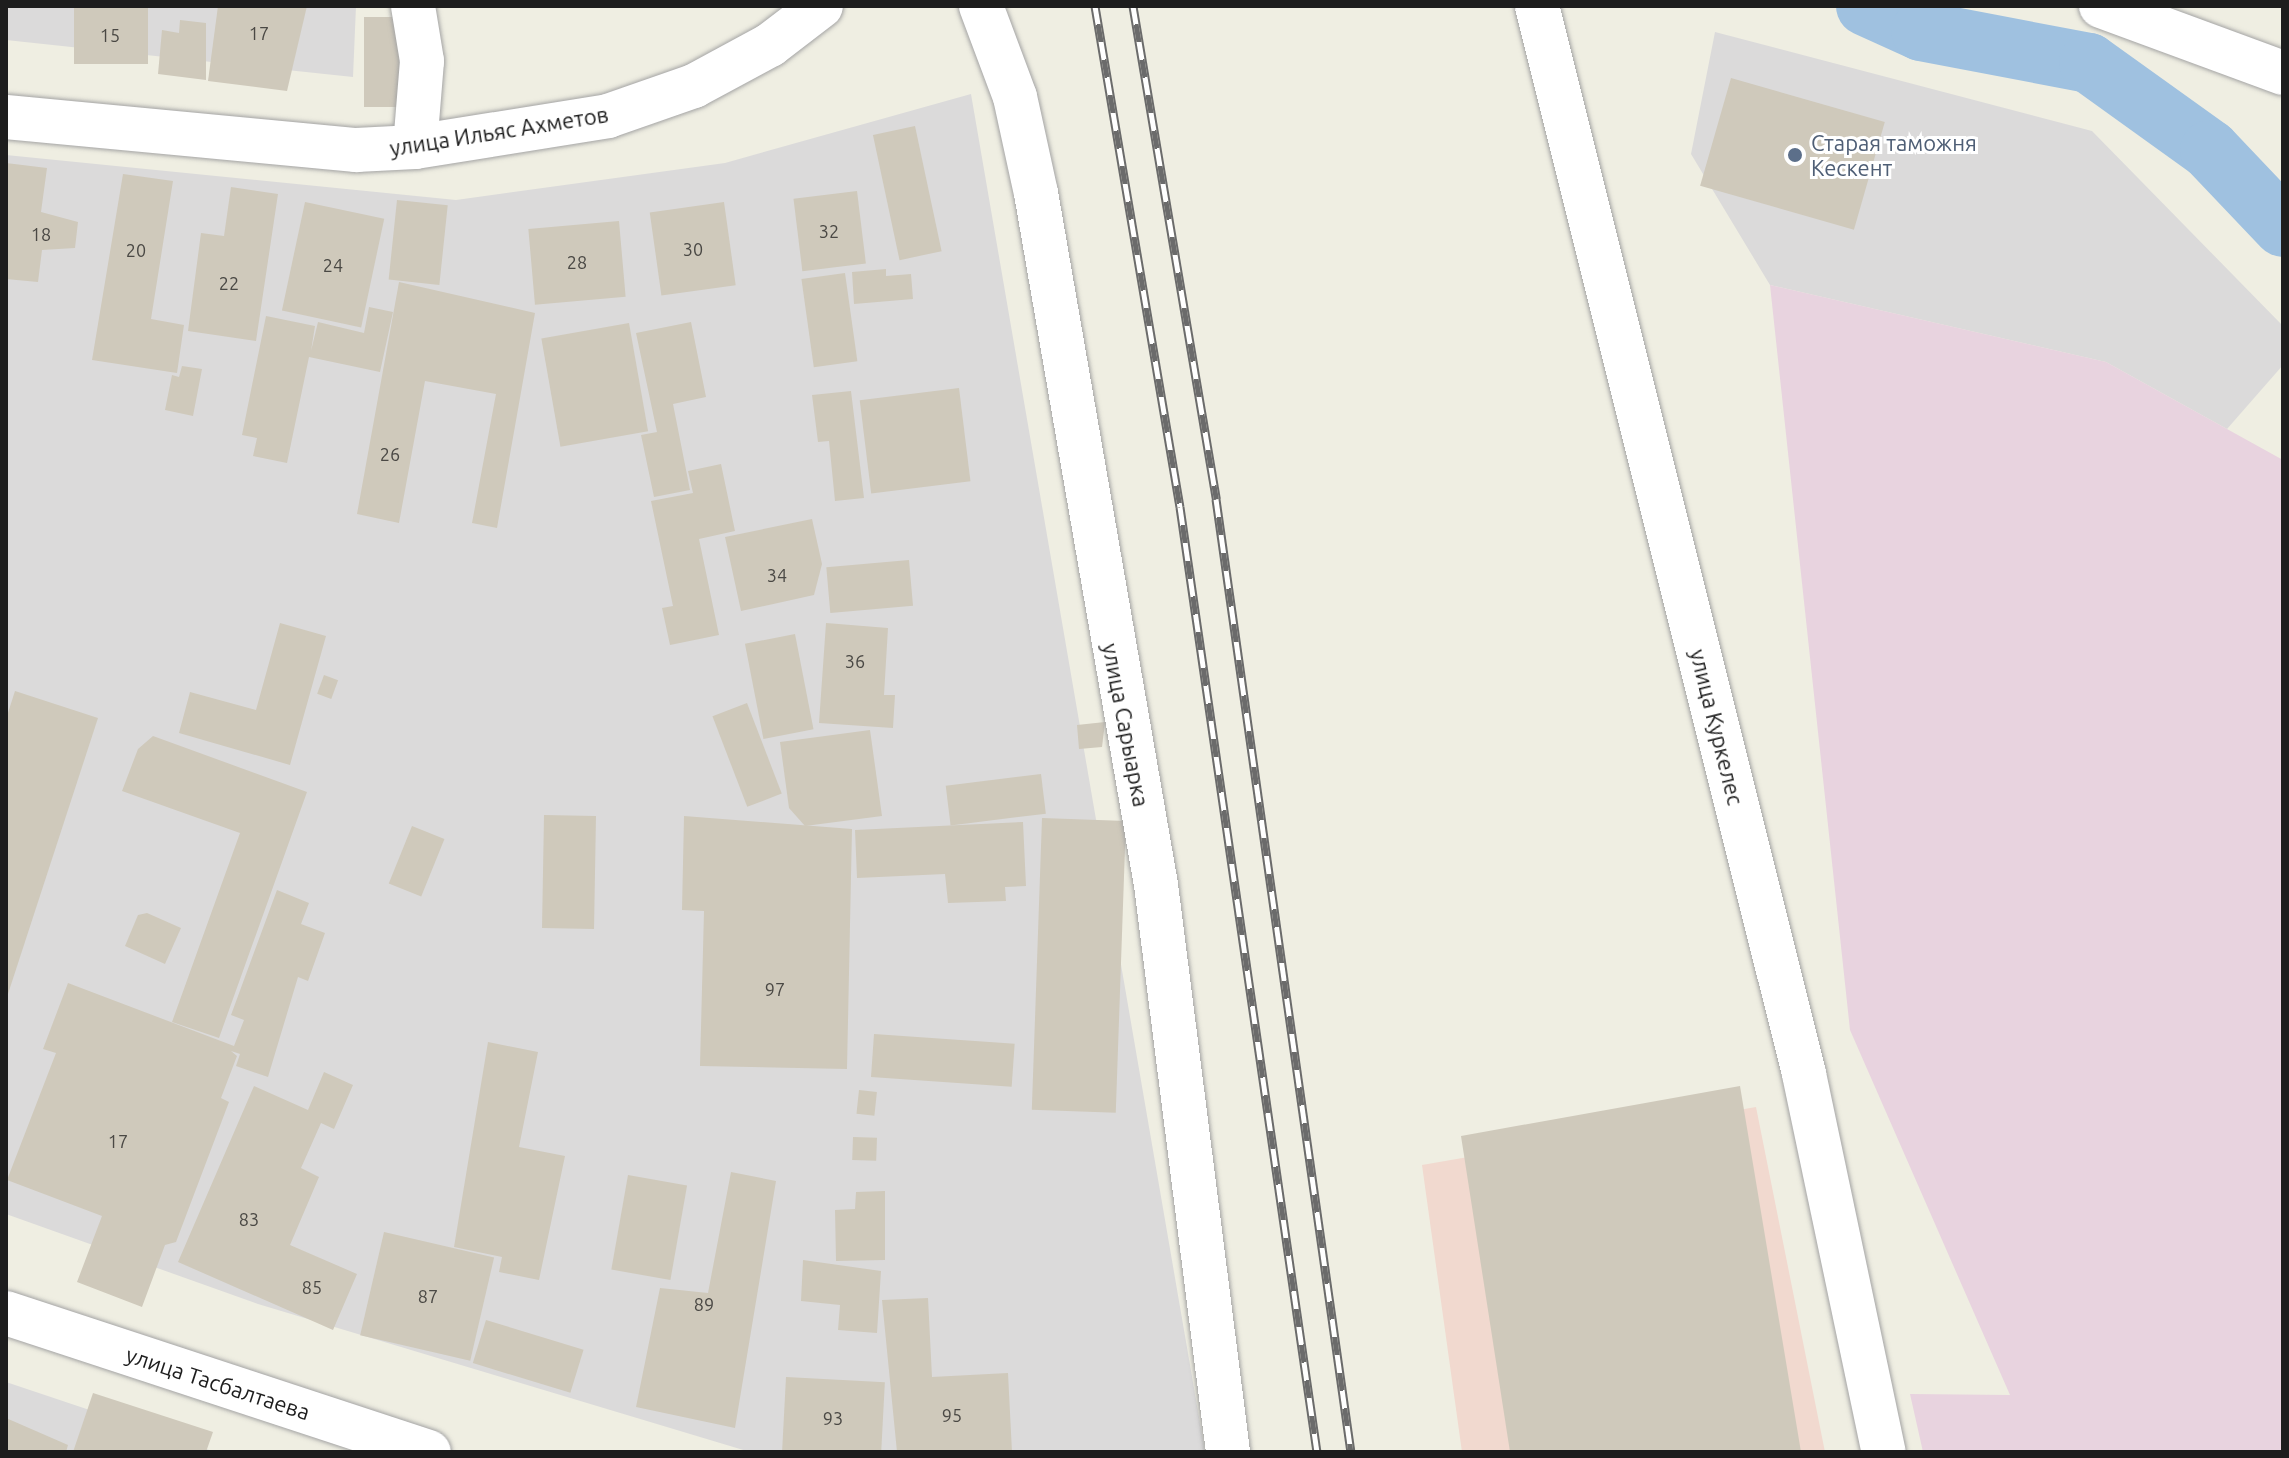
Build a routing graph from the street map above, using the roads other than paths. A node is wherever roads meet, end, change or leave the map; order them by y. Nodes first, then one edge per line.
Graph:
1 (413, 6) edge
2 (821, 6) edge
3 (981, 6) edge
4 (1537, 6) edge
5 (2101, 6) edge
6 (2283, 73) edge
7 (6, 117) edge
8 (415, 147) junction
9 (6, 1313) edge
10 (429, 1452) edge
11 (1228, 1452) edge
12 (1884, 1452) edge

1 - 8 street
2 - 8 street, улица Ильяс Ахметов
3 - 11 street, улица Сарыарка
4 - 12 street, улица Куркелес
5 - 6 street
7 - 8 street, улица Ильяс Ахметов
9 - 10 street, улица Тасбалтаева

